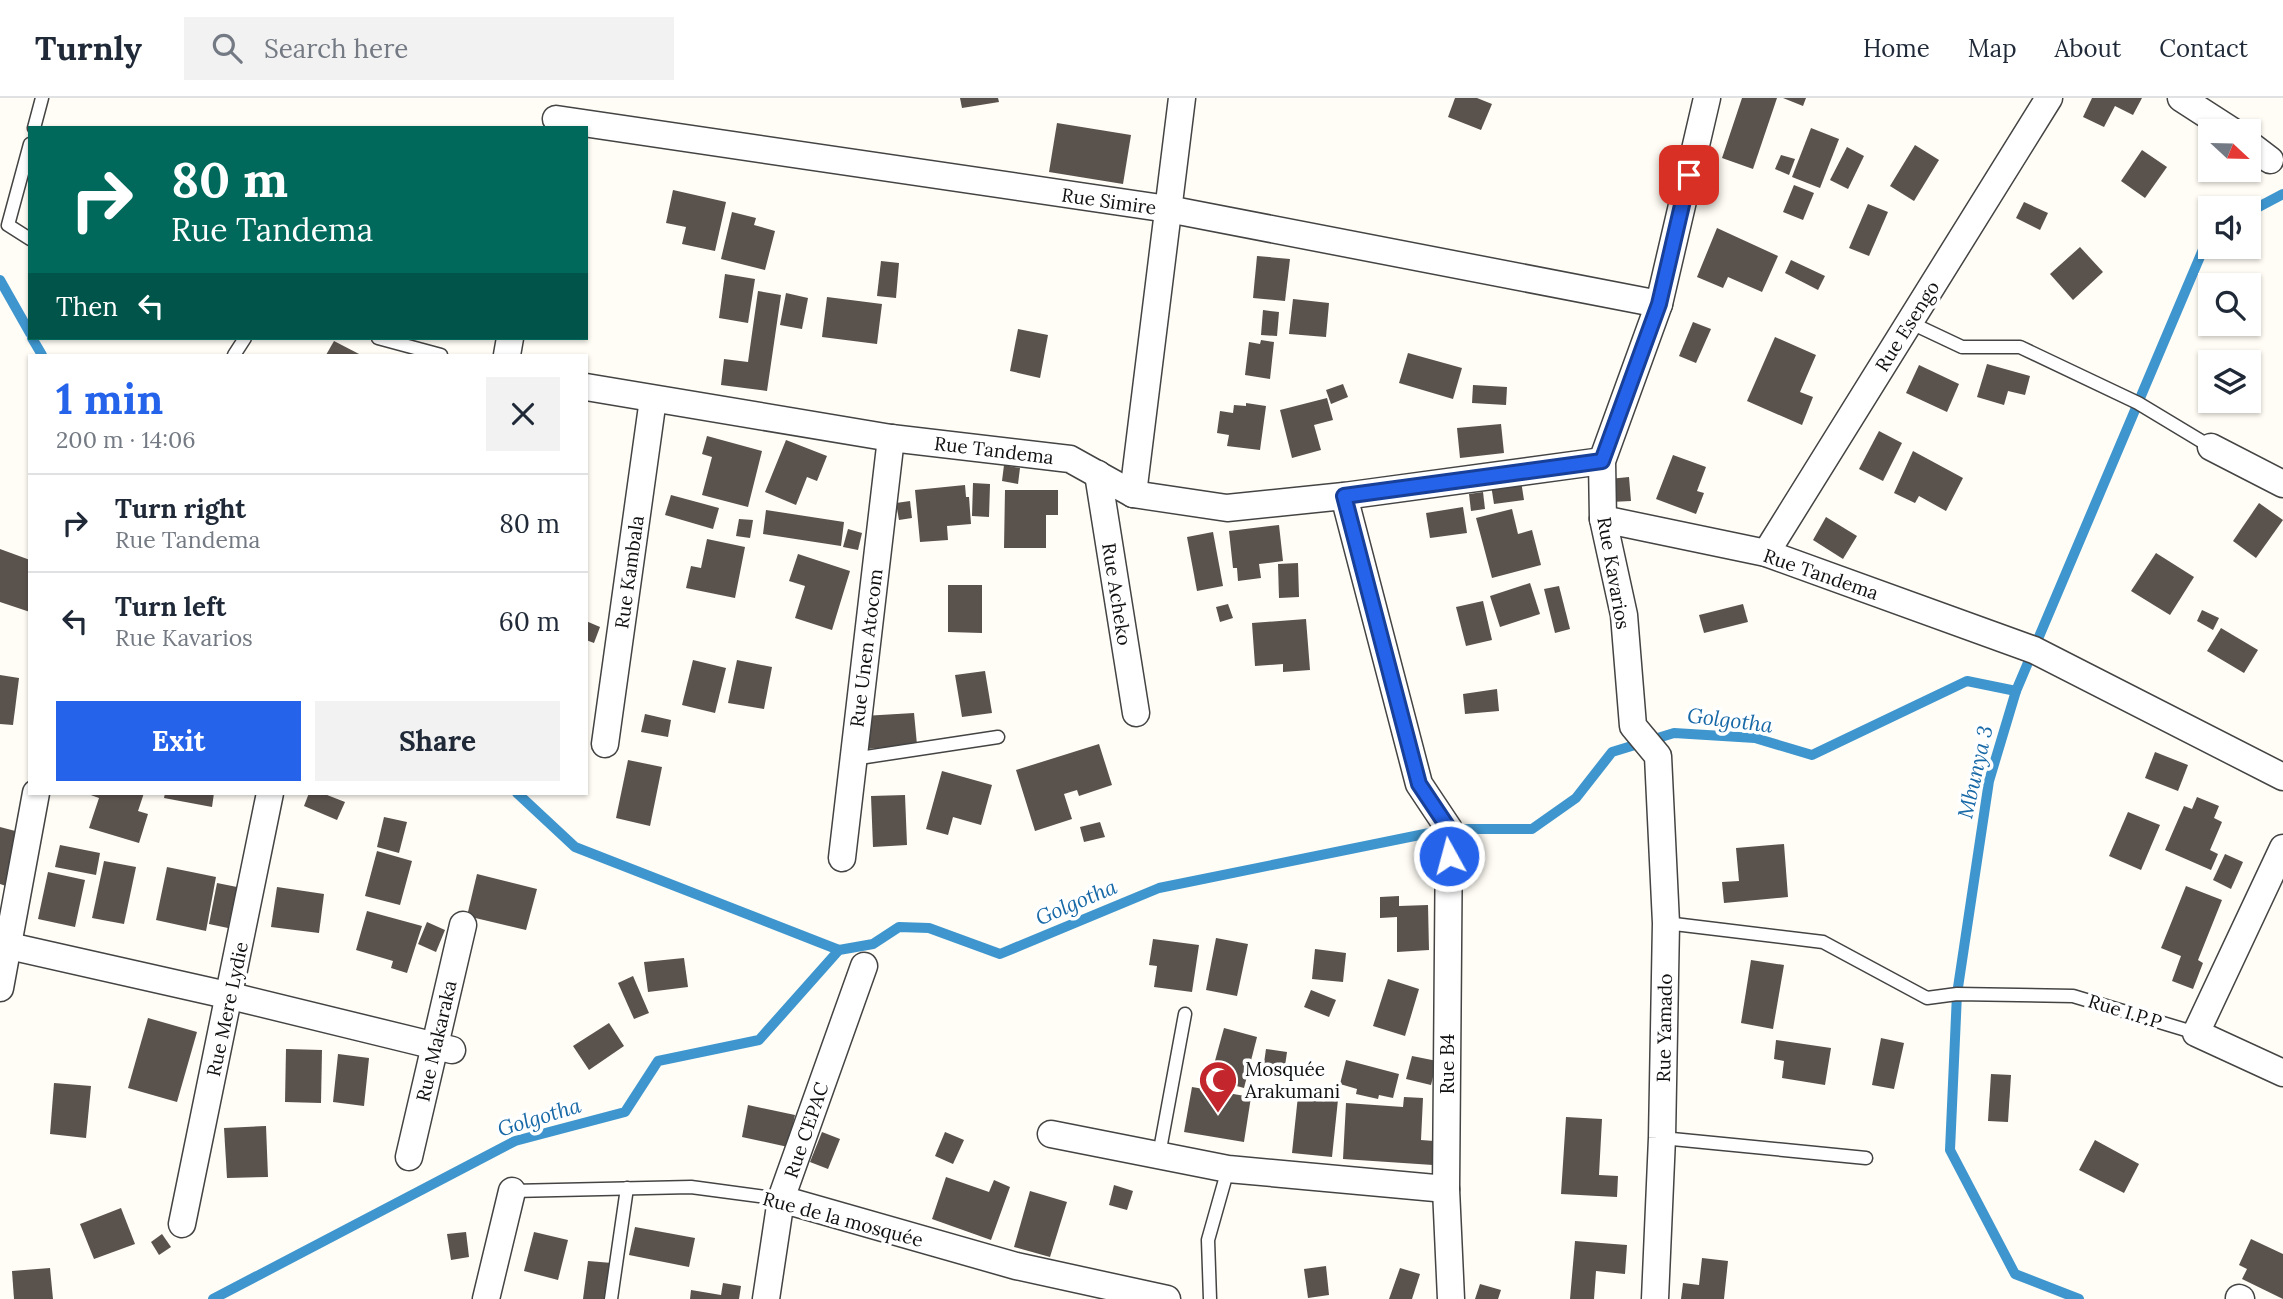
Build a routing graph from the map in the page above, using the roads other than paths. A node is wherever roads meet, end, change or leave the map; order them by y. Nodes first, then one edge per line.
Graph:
1 (42, 98) edge
2 (1182, 98) edge
3 (1707, 98) edge
4 (2049, 98) edge
5 (2181, 98) edge
6 (555, 115) edge
7 (2213, 119) edge
8 (35, 126) edge
9 (28, 151) edge
10 (2261, 153) edge
11 (2270, 160) dead end
12 (1168, 209) junction
13 (28, 238) edge
14 (1659, 304) junction
15 (1909, 323) junction
16 (386, 340) edge
17 (438, 354) edge
18 (588, 387) edge
19 (653, 399) junction
20 (891, 438) junction
21 (2211, 447) joint
22 (1602, 461) junction
23 (1098, 474) junction
24 (2283, 484) edge
25 (1133, 494) junction
26 (1344, 496) junction
27 (1603, 520) junction
28 (1766, 553) junction
29 (1136, 713) dead end
30 (998, 737) dead end
31 (605, 744) dead end
32 (1658, 756) joint
33 (853, 759) junction
34 (2283, 777) edge
35 (36, 795) edge
36 (270, 795) edge
37 (2283, 848) edge
38 (842, 858) dead end
39 (1666, 923) junction
40 (463, 925) dead end
41 (4, 945) edge
42 (864, 966) dead end
43 (0, 988) edge
44 (230, 996) junction
45 (1185, 1014) dead end
46 (2196, 1033) junction
47 (443, 1048) junction
48 (2283, 1073) edge
49 (1051, 1134) dead end
50 (1662, 1138) junction
51 (1159, 1155) junction
52 (409, 1157) dead end
53 (1866, 1158) dead end
54 (1228, 1169) junction
55 (627, 1188) junction
56 (1446, 1189) junction
57 (512, 1191) joint
58 (781, 1199) junction
59 (182, 1224) dead end
60 (486, 1299) edge
61 (611, 1299) edge
62 (766, 1299) edge
63 (1167, 1299) edge
64 (1210, 1299) edge
65 (1451, 1299) edge
66 (1655, 1299) edge

1 - 8 lane
2 - 12 street
3 - 14 street, Rue Kavarios
4 - 15 street, Rue Esengo
5 - 7 street
6 - 12 street, Rue Simire
9 - 13 lane
10 - 11 street
12 - 14 street, Rue Simire
12 - 25 street
14 - 22 street, Rue Kavarios
15 - 21 lane
15 - 28 street, Rue Esengo
16 - 17 lane
18 - 19 street, Rue Tandema
19 - 20 street, Rue Tandema
19 - 31 street, Rue Kambala
20 - 23 street, Rue Tandema
20 - 33 street, Rue Unen Atocom
21 - 24 street
22 - 26 street, Rue Tandema
22 - 27 street, Rue Kavarios
23 - 25 street, Rue Tandema
23 - 29 street, Rue Acheko
25 - 26 street, Rue Tandema
26 - 56 street, Rue B4
27 - 28 street, Rue Tandema
27 - 32 street, Rue Kavarios
28 - 34 street, Rue Tandema
30 - 33 lane
32 - 39 street, Rue Yamado
33 - 38 street, Rue Unen Atocom
35 - 41 street
36 - 44 street, Rue Mere Lydie
37 - 46 street
39 - 46 lane, Rue I.P.P
39 - 50 street, Rue Yamado
40 - 47 street, Rue Makaraka
41 - 43 street
41 - 44 street
42 - 58 street, Rue CEPAC
44 - 47 street
44 - 59 street, Rue Mere Lydie
45 - 51 lane
46 - 48 street, Rue I.P.P
47 - 52 street, Rue Makaraka
49 - 51 street
50 - 53 lane
50 - 66 street, Rue Yamado
51 - 54 street
54 - 56 street
54 - 64 lane
55 - 57 lane, Rue de la mosquée
55 - 58 lane, Rue de la mosquée
55 - 61 lane
56 - 65 street, Rue B4
57 - 60 street
58 - 62 street, Rue CEPAC
58 - 63 street, Rue de la mosquée

